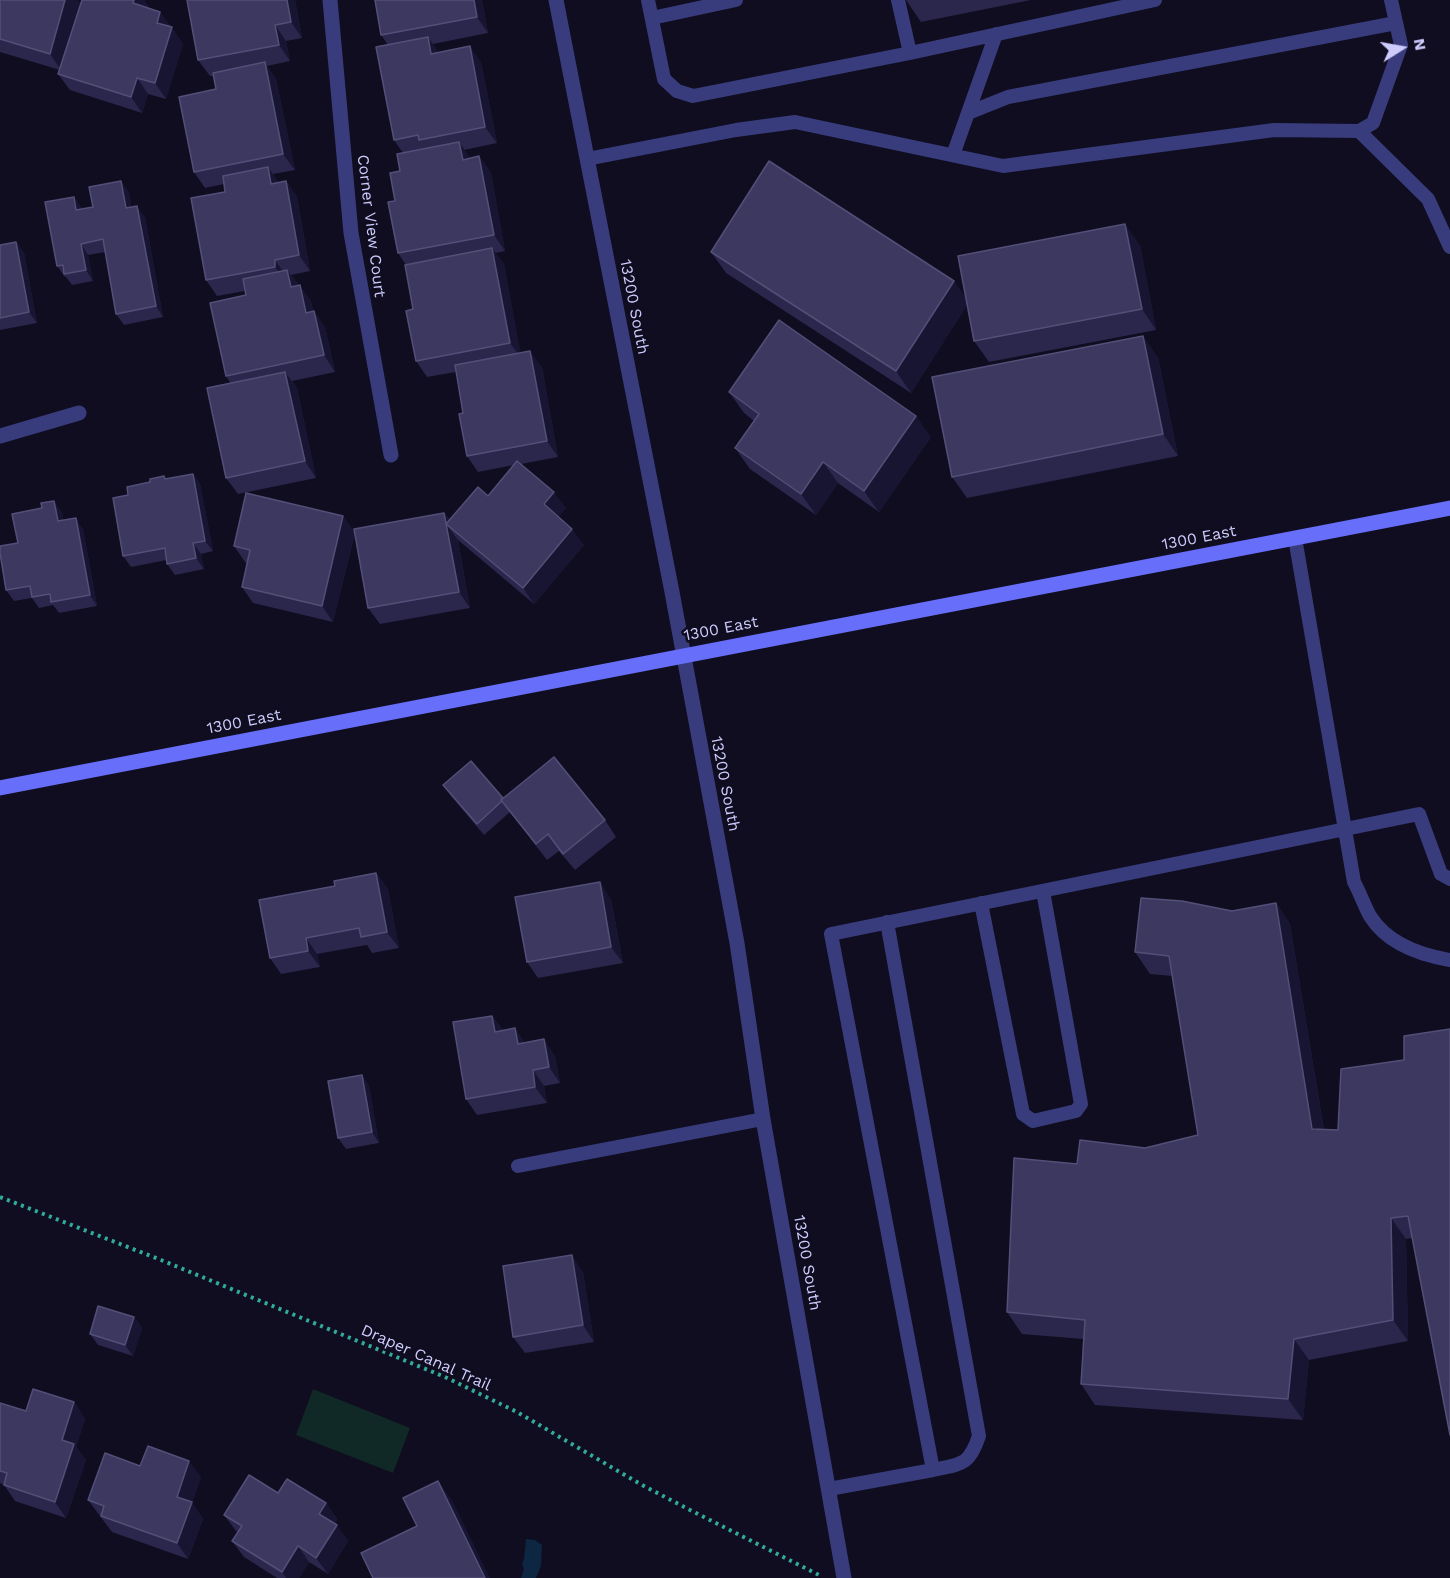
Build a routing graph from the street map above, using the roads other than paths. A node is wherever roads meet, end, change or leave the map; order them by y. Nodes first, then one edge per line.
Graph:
1 (330, 0) edge
2 (556, 0) edge
3 (648, 0) edge
4 (736, 0) edge
5 (898, 0) edge
6 (1155, 0) edge
7 (1390, 0) edge
8 (1114, 4) edge
9 (652, 18) junction
10 (1396, 23) junction
11 (996, 34) junction
12 (910, 53) junction
13 (968, 113) junction
14 (1359, 131) junction
15 (953, 155) junction
16 (587, 159) junction
17 (1450, 247) edge
18 (79, 413) dead end
19 (0, 436) edge
20 (391, 455) dead end
21 (1450, 508) edge
22 (1295, 538) junction
23 (683, 655) junction
24 (0, 788) edge
25 (1346, 829) junction
26 (1450, 879) edge
27 (1043, 891) junction
28 (981, 903) junction
29 (887, 922) junction
30 (1450, 960) edge
31 (763, 1119) junction
32 (518, 1166) dead end
33 (933, 1470) junction
34 (829, 1489) junction
35 (844, 1578) edge

1 - 20 street, Corner View Court
2 - 16 street, 13200 South
3 - 9 lane
4 - 9 lane
5 - 12 lane
6 - 8 lane
7 - 10 lane
8 - 11 lane
9 - 12 lane
10 - 13 lane
10 - 14 lane
11 - 12 lane
11 - 13 lane
13 - 15 lane
14 - 15 lane
14 - 17 lane
15 - 16 lane
16 - 23 street, 13200 South
18 - 19 street
21 - 22 main road, 1300 East
22 - 23 main road, 1300 East
22 - 25 lane
23 - 24 main road, 1300 East
23 - 31 street, 13200 South
25 - 26 lane
25 - 27 lane
25 - 30 lane
27 - 28 lane
27 - 28 lane
28 - 29 lane
29 - 33 lane
29 - 33 lane
31 - 32 lane
31 - 34 street, 13200 South
33 - 34 lane
34 - 35 street, 13200 South

